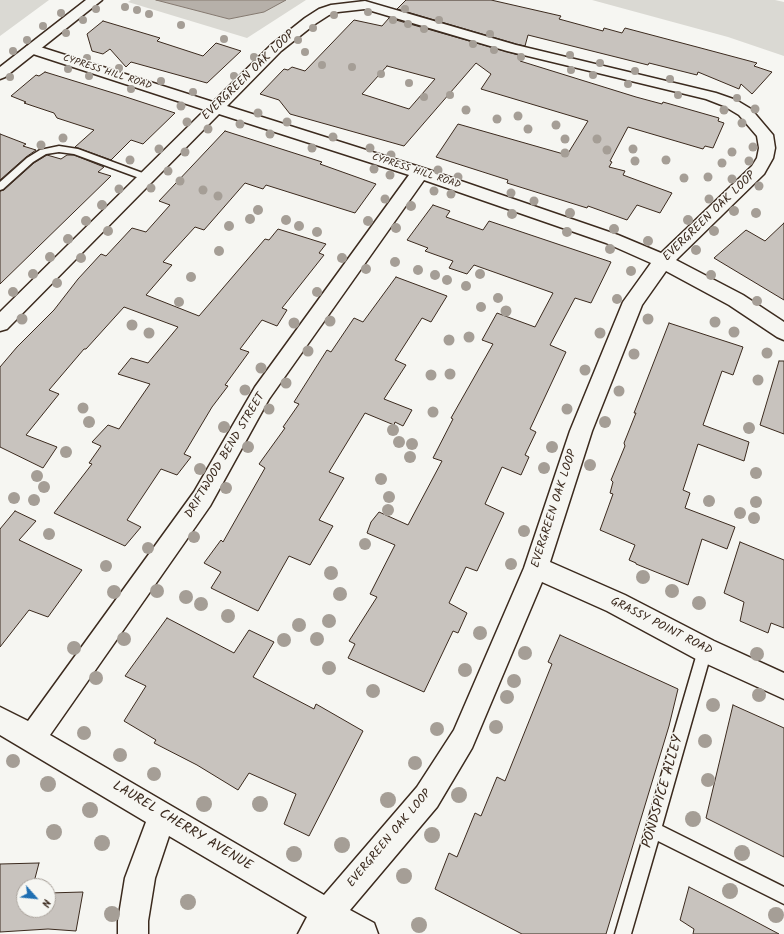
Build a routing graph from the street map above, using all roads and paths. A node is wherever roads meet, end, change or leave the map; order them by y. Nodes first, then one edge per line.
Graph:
1 (95, 0) edge
2 (32, 49) junction
3 (0, 74) edge
4 (215, 108) junction
5 (420, 173) junction
6 (145, 177) junction
7 (0, 187) edge
8 (663, 262) junction
9 (0, 324) edge
10 (784, 332) edge
11 (536, 568) junction
12 (705, 650) junction
13 (784, 686) edge
14 (0, 720) edge
15 (32, 738) junction
16 (162, 815) junction
17 (653, 830) junction
18 (784, 896) edge
19 (321, 923) edge
20 (133, 934) edge
21 (363, 934) edge
22 (624, 934) edge

1 - 2 street
2 - 3 street
2 - 4 street, CYPRESS HILL ROAD
4 - 5 street, CYPRESS HILL ROAD
4 - 6 street, EVERGREEN OAK LOOP
4 - 8 street, EVERGREEN OAK LOOP
5 - 8 street, CYPRESS HILL ROAD
5 - 15 street, DRIFTWOOD BEND STREET
6 - 7 lane
6 - 9 street, EVERGREEN OAK LOOP
8 - 10 street, CYPRESS HILL ROAD
8 - 11 street, EVERGREEN OAK LOOP
11 - 12 street, GRASSY POINT ROAD
11 - 19 street, EVERGREEN OAK LOOP
12 - 13 street, GRASSY POINT ROAD
12 - 17 lane, PONDSPICE ALLEY
14 - 15 street, LAUREL CHERRY AVENUE
15 - 16 street, LAUREL CHERRY AVENUE
16 - 19 street, LAUREL CHERRY AVENUE
16 - 20 street
17 - 18 lane
17 - 22 lane, PONDSPICE ALLEY
19 - 21 street, LAUREL CHERRY AVENUE

